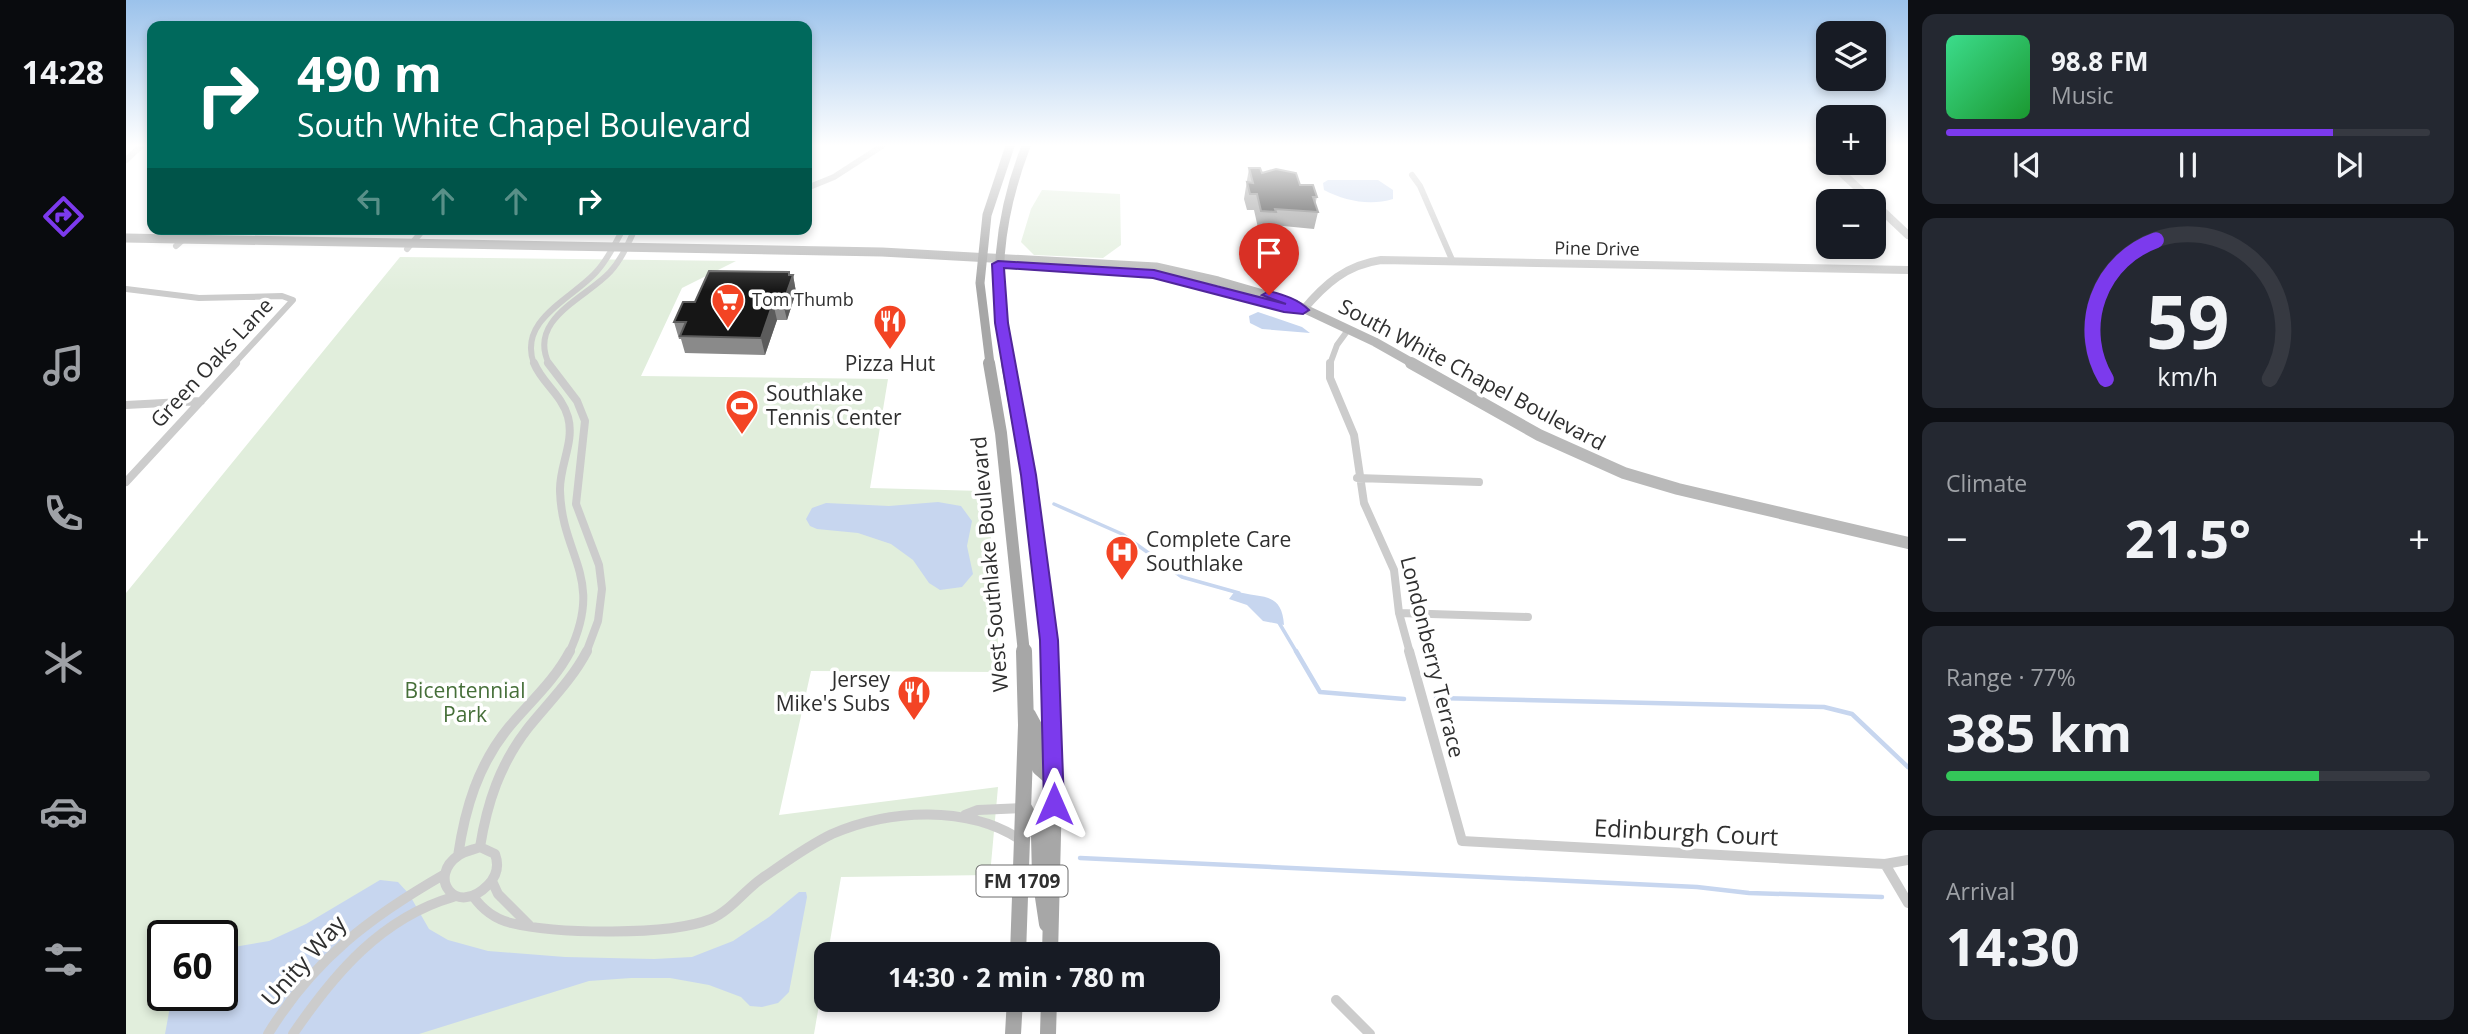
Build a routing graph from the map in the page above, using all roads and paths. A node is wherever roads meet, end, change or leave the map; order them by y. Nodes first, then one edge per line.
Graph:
1 (994, 194) edge
2 (1009, 194) edge
3 (1424, 194) edge
4 (1886, 214) edge
5 (189, 235) edge
6 (419, 235) edge
7 (620, 235) edge
8 (632, 235) edge
9 (1908, 235) edge
10 (126, 239) edge
11 (180, 243) junction
12 (126, 245) edge
13 (409, 247) junction
14 (611, 250) junction
15 (624, 250) junction
16 (981, 259) junction
17 (998, 261) junction
18 (1453, 262) junction
19 (1908, 270) edge
20 (126, 289) edge
21 (1303, 310) junction
22 (1348, 330) junction
23 (544, 341) junction
24 (532, 342) junction
25 (201, 401) junction
26 (126, 405) edge
27 (1357, 478) junction
28 (126, 482) edge
29 (1479, 482) dead end
30 (1908, 543) edge
31 (1399, 613) junction
32 (1528, 617) dead end
33 (1026, 712) junction
34 (1054, 780) junction
35 (1024, 808) junction
36 (965, 815) junction
37 (1462, 841) joint
38 (1024, 843) junction
39 (480, 847) junction
40 (458, 856) junction
41 (1908, 860) edge
42 (1885, 864) junction
43 (445, 874) junction
44 (492, 881) junction
45 (473, 896) junction
46 (453, 897) junction
47 (1908, 903) edge
48 (529, 925) junction
49 (1019, 942) edge
50 (1050, 942) edge
51 (1051, 942) edge
52 (1336, 1000) dead end
53 (1014, 1012) edge
54 (1049, 1012) edge
55 (268, 1034) edge
56 (293, 1034) edge
57 (1013, 1034) edge
58 (1048, 1034) edge
59 (1370, 1034) edge

1 - 16 main road, FM 1709
2 - 17 main road, FM 1709
3 - 18 street
4 - 9 street
5 - 11 street
6 - 13 street
7 - 14 street
8 - 15 street
10 - 11 main road
11 - 12 main road
11 - 13 main road
13 - 14 main road
14 - 15 main road
14 - 24 street
15 - 16 main road
15 - 23 street
16 - 17 main road, South White Chapel Boulevard
16 - 33 main road, West Southlake Boulevard / FM 1709
17 - 21 main road, South White Chapel Boulevard
17 - 34 main road, West Southlake Boulevard / FM 1709
18 - 19 street, Pine Drive
18 - 21 street, Pine Drive
20 - 25 street, Green Oaks Lane
21 - 22 main road, South White Chapel Boulevard
22 - 27 street, Londonberry Terrace
22 - 30 main road, South White Chapel Boulevard
23 - 24 street
23 - 39 street
24 - 40 street
25 - 26 street
25 - 28 street, Green Oaks Lane
27 - 29 street
27 - 31 street, Londonberry Terrace
31 - 32 street
31 - 37 street, Londonberry Terrace
33 - 34 main road
33 - 35 main road, West Southlake Boulevard / FM 1709
34 - 51 main road, West Southlake Boulevard / FM 1709
35 - 36 street
35 - 38 main road, West Southlake Boulevard / FM 1709
35 - 50 main road
36 - 38 street
36 - 48 street
37 - 42 street, Edinburgh Court
38 - 49 main road, West Southlake Boulevard / FM 1709
39 - 40 street
39 - 44 street
40 - 43 street
41 - 42 street, Edinburgh Court
42 - 47 street
43 - 46 street
43 - 55 street, Unity Way
44 - 45 street
44 - 48 street
45 - 46 street
45 - 48 street
46 - 56 street, Unity Way
52 - 59 street
53 - 57 main road
54 - 58 main road

